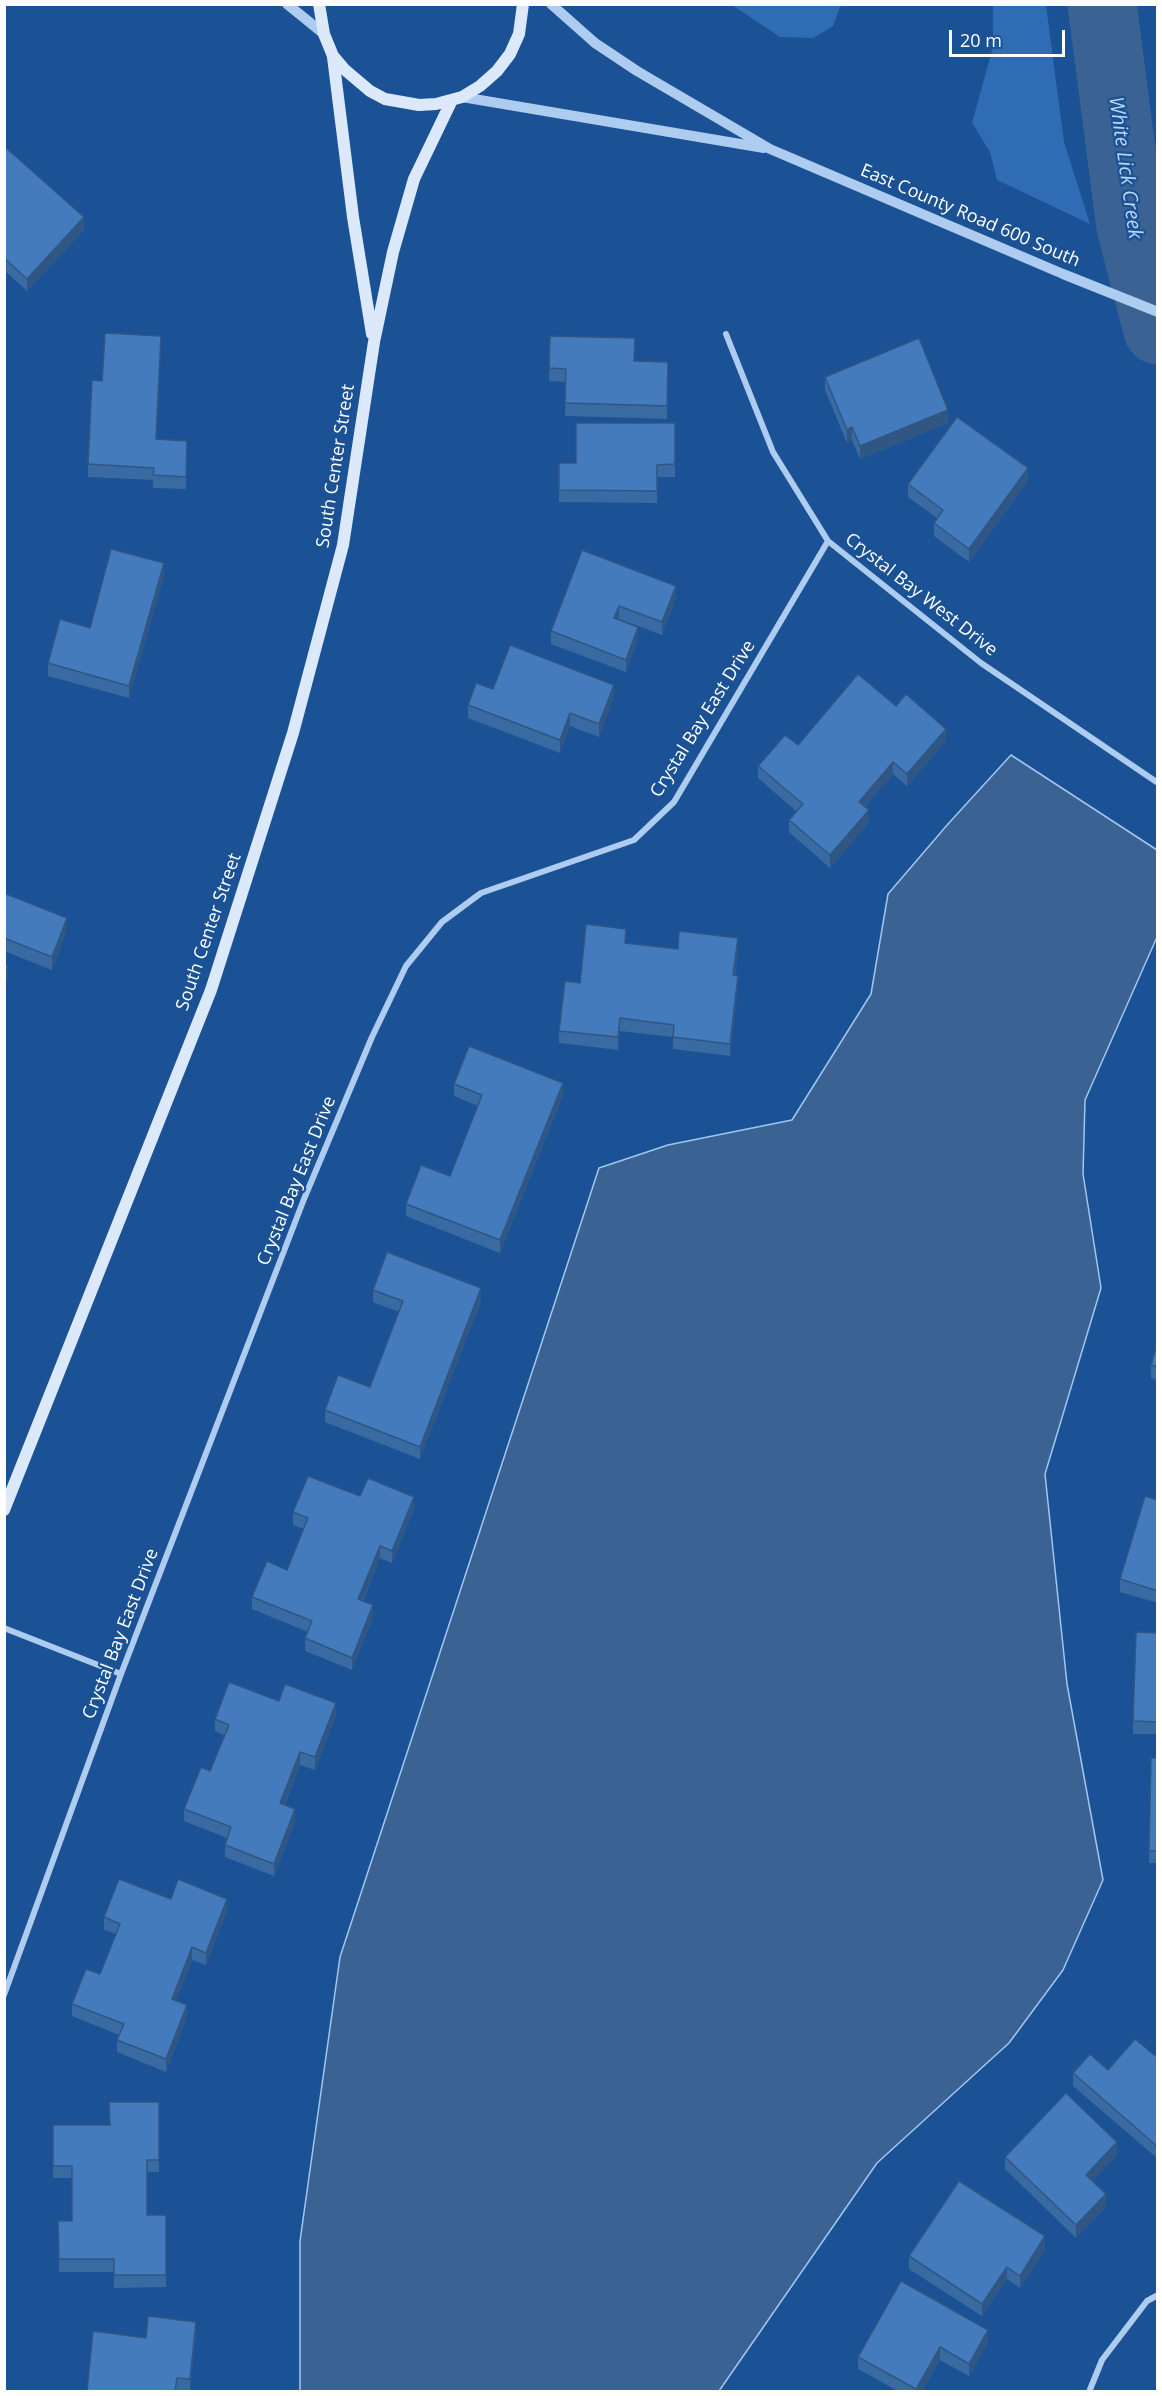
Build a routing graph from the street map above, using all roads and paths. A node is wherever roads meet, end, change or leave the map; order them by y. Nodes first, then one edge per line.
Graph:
1 (287, 4) edge
2 (319, 4) edge
3 (523, 4) edge
4 (551, 4) edge
5 (324, 34) junction
6 (333, 56) junction
7 (457, 99) junction
8 (770, 149) junction
9 (1158, 312) edge
10 (726, 334) dead end
11 (374, 342) junction
12 (828, 541) junction
13 (1158, 783) edge
14 (4, 1510) edge
15 (4, 1628) edge
16 (121, 1674) junction
17 (4, 1995) edge
18 (1158, 2295) edge
19 (1089, 2391) edge

1 - 5 street
2 - 5 main road
3 - 7 main road
4 - 8 street, East County Road 600 South
5 - 6 main road
6 - 7 main road
6 - 11 main road, South Center Street
7 - 8 street, East County Road 600 South
7 - 11 main road, South Center Street
8 - 9 street, East County Road 600 South
10 - 12 street, Crystal Bay West Drive
11 - 14 main road, South Center Street
12 - 13 street, Crystal Bay West Drive
12 - 16 street, Crystal Bay East Drive
15 - 16 street
16 - 17 street, Crystal Bay East Drive
18 - 19 street

